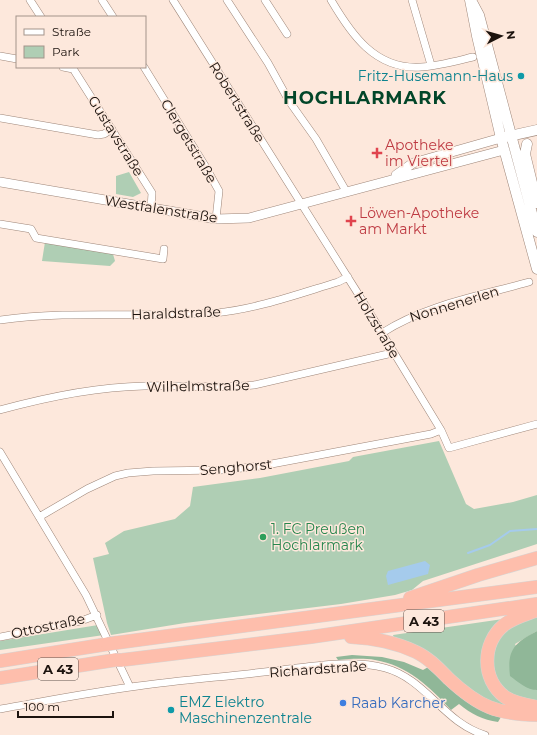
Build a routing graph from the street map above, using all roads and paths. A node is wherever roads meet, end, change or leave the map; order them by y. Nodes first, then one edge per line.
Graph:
1 (30, 0) edge
2 (102, 0) edge
3 (173, 0) edge
4 (227, 0) edge
5 (265, 0) edge
6 (331, 0) edge
7 (412, 0) edge
8 (471, 0) edge
9 (40, 16) edge
10 (112, 16) edge
11 (287, 34) dead end
12 (0, 56) edge
13 (473, 58) dead end
14 (16, 59) edge
15 (431, 66) junction
16 (73, 68) edge
17 (145, 68) edge
18 (0, 118) edge
19 (112, 129) junction
20 (537, 130) edge
21 (506, 137) junction
22 (537, 141) edge
23 (527, 144) junction
24 (509, 149) junction
25 (390, 179) junction
26 (0, 182) edge
27 (346, 191) junction
28 (301, 203) junction
29 (537, 203) edge
30 (151, 208) junction
31 (216, 219) junction
32 (0, 224) edge
33 (537, 232) edge
34 (164, 249) dead end
35 (537, 269) edge
36 (348, 277) junction
37 (529, 282) dead end
38 (0, 320) edge
39 (382, 333) junction
40 (393, 351) junction
41 (0, 410) edge
42 (537, 424) edge
43 (441, 430) junction
44 (0, 452) edge
45 (39, 517) junction
46 (537, 558) edge
47 (537, 587) edge
48 (537, 604) edge
49 (537, 610) edge
50 (337, 613) junction
51 (96, 615) junction
52 (0, 637) edge
53 (311, 637) junction
54 (0, 661) edge
55 (0, 678) edge
56 (130, 687) junction
57 (537, 707) edge
58 (0, 709) edge
59 (537, 715) edge
60 (484, 735) edge

1 - 9 street
2 - 10 street
3 - 28 street, Robertstraße
4 - 27 street
5 - 11 street
6 - 15 street
7 - 15 street
8 - 21 main road
12 - 14 street
13 - 15 street
16 - 19 street, Gustavstraße
17 - 31 street, Clergetstraße
18 - 19 street
19 - 30 street, Gustavstraße
20 - 21 main road, Westfalenstraße
21 - 24 main road
21 - 25 street, Westfalenstraße
22 - 23 main road, Westfalenstraße
23 - 24 main road, Westfalenstraße
23 - 29 main road
24 - 25 street, Westfalenstraße
24 - 33 main road
24 - 35 main road
25 - 27 street, Westfalenstraße
26 - 30 street, Westfalenstraße
27 - 28 street, Westfalenstraße
28 - 31 street, Westfalenstraße
28 - 36 street, Holzstraße
30 - 31 street, Westfalenstraße
32 - 34 street
36 - 38 street, Haraldstraße
36 - 39 street, Holzstraße
37 - 39 street, Nonnenerlen
39 - 40 street, Holzstraße
40 - 41 street, Wilhelmstraße
40 - 43 street, Holzstraße
42 - 43 street, Holzstraße
43 - 45 street, Senghorst
44 - 45 street
45 - 51 street
46 - 50 highway
47 - 50 highway, A 43
48 - 53 highway, A 43
49 - 57 highway
50 - 54 highway, A 43
51 - 52 street, Ottostraße
51 - 56 street
53 - 55 highway, A 43
53 - 59 highway
56 - 58 street, Richardstraße
56 - 60 street, Richardstraße

